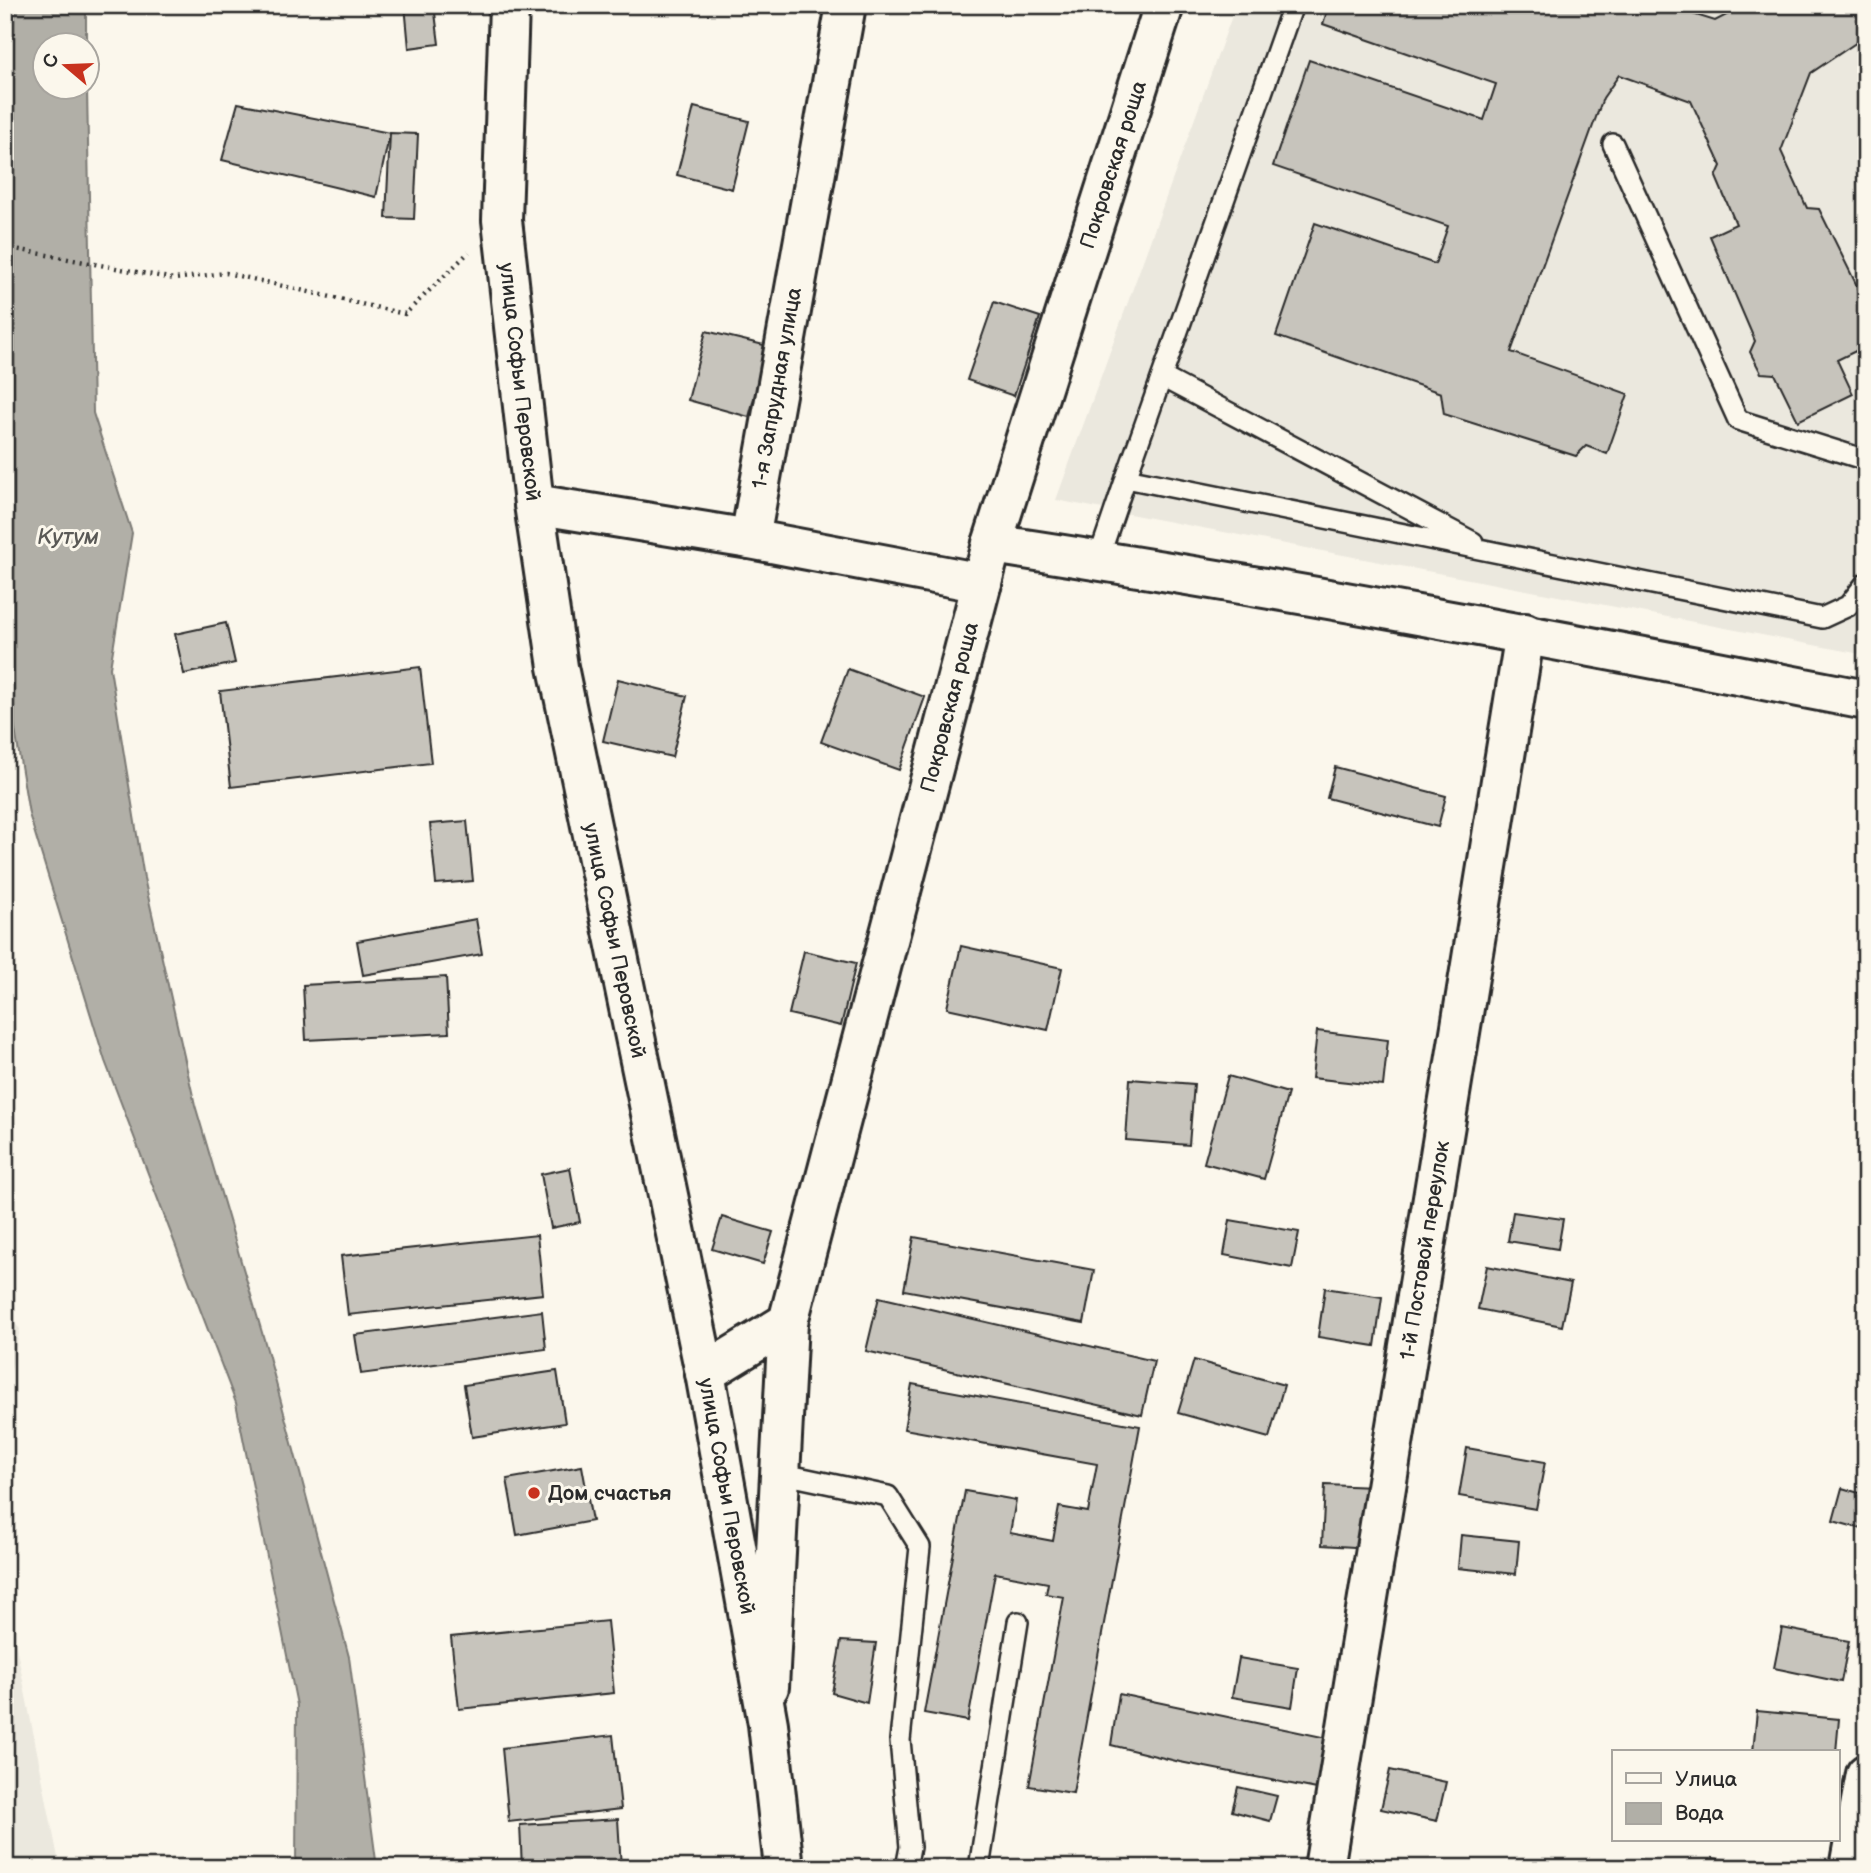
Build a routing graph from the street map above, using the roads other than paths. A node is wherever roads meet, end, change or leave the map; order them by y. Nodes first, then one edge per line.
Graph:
1 (509, 5) edge
2 (846, 5) edge
3 (1164, 5) edge
4 (1293, 5) edge
5 (1613, 144) dead end
6 (1162, 377) junction
7 (1866, 460) edge
8 (1126, 478) junction
9 (534, 504) junction
10 (750, 539) junction
11 (992, 544) junction
12 (1492, 552) junction
13 (1098, 560) junction
14 (982, 583) junction
15 (1866, 583) edge
16 (1525, 633) junction
17 (1866, 700) edge
18 (788, 1322) junction
19 (705, 1373) junction
20 (779, 1472) junction
21 (1018, 1622) dead end
22 (768, 1724) junction
23 (1866, 1774) edge
24 (786, 1865) edge
25 (906, 1868) edge
26 (979, 1868) edge
27 (1324, 1868) edge
28 (1849, 1868) edge

1 - 9 street, улица Софьи Перовской
2 - 10 street, 1-я Запрудная улица
3 - 11 street, Покровская роща
4 - 6 lane
5 - 7 lane
6 - 8 lane
6 - 12 lane
8 - 12 lane
8 - 13 lane
9 - 10 street
9 - 19 street, улица Софьи Перовской
10 - 14 street
11 - 13 street
11 - 14 street, Покровская роща
12 - 15 lane
13 - 16 street
14 - 18 street, Покровская роща
16 - 17 street
16 - 27 street, 1-й Постовой переулок
18 - 19 street
18 - 20 street, Покровская роща
19 - 22 street, улица Софьи Перовской
20 - 22 street, Покровская роща
20 - 25 lane
21 - 26 lane
22 - 24 street, улица Софьи Перовской
23 - 28 street

